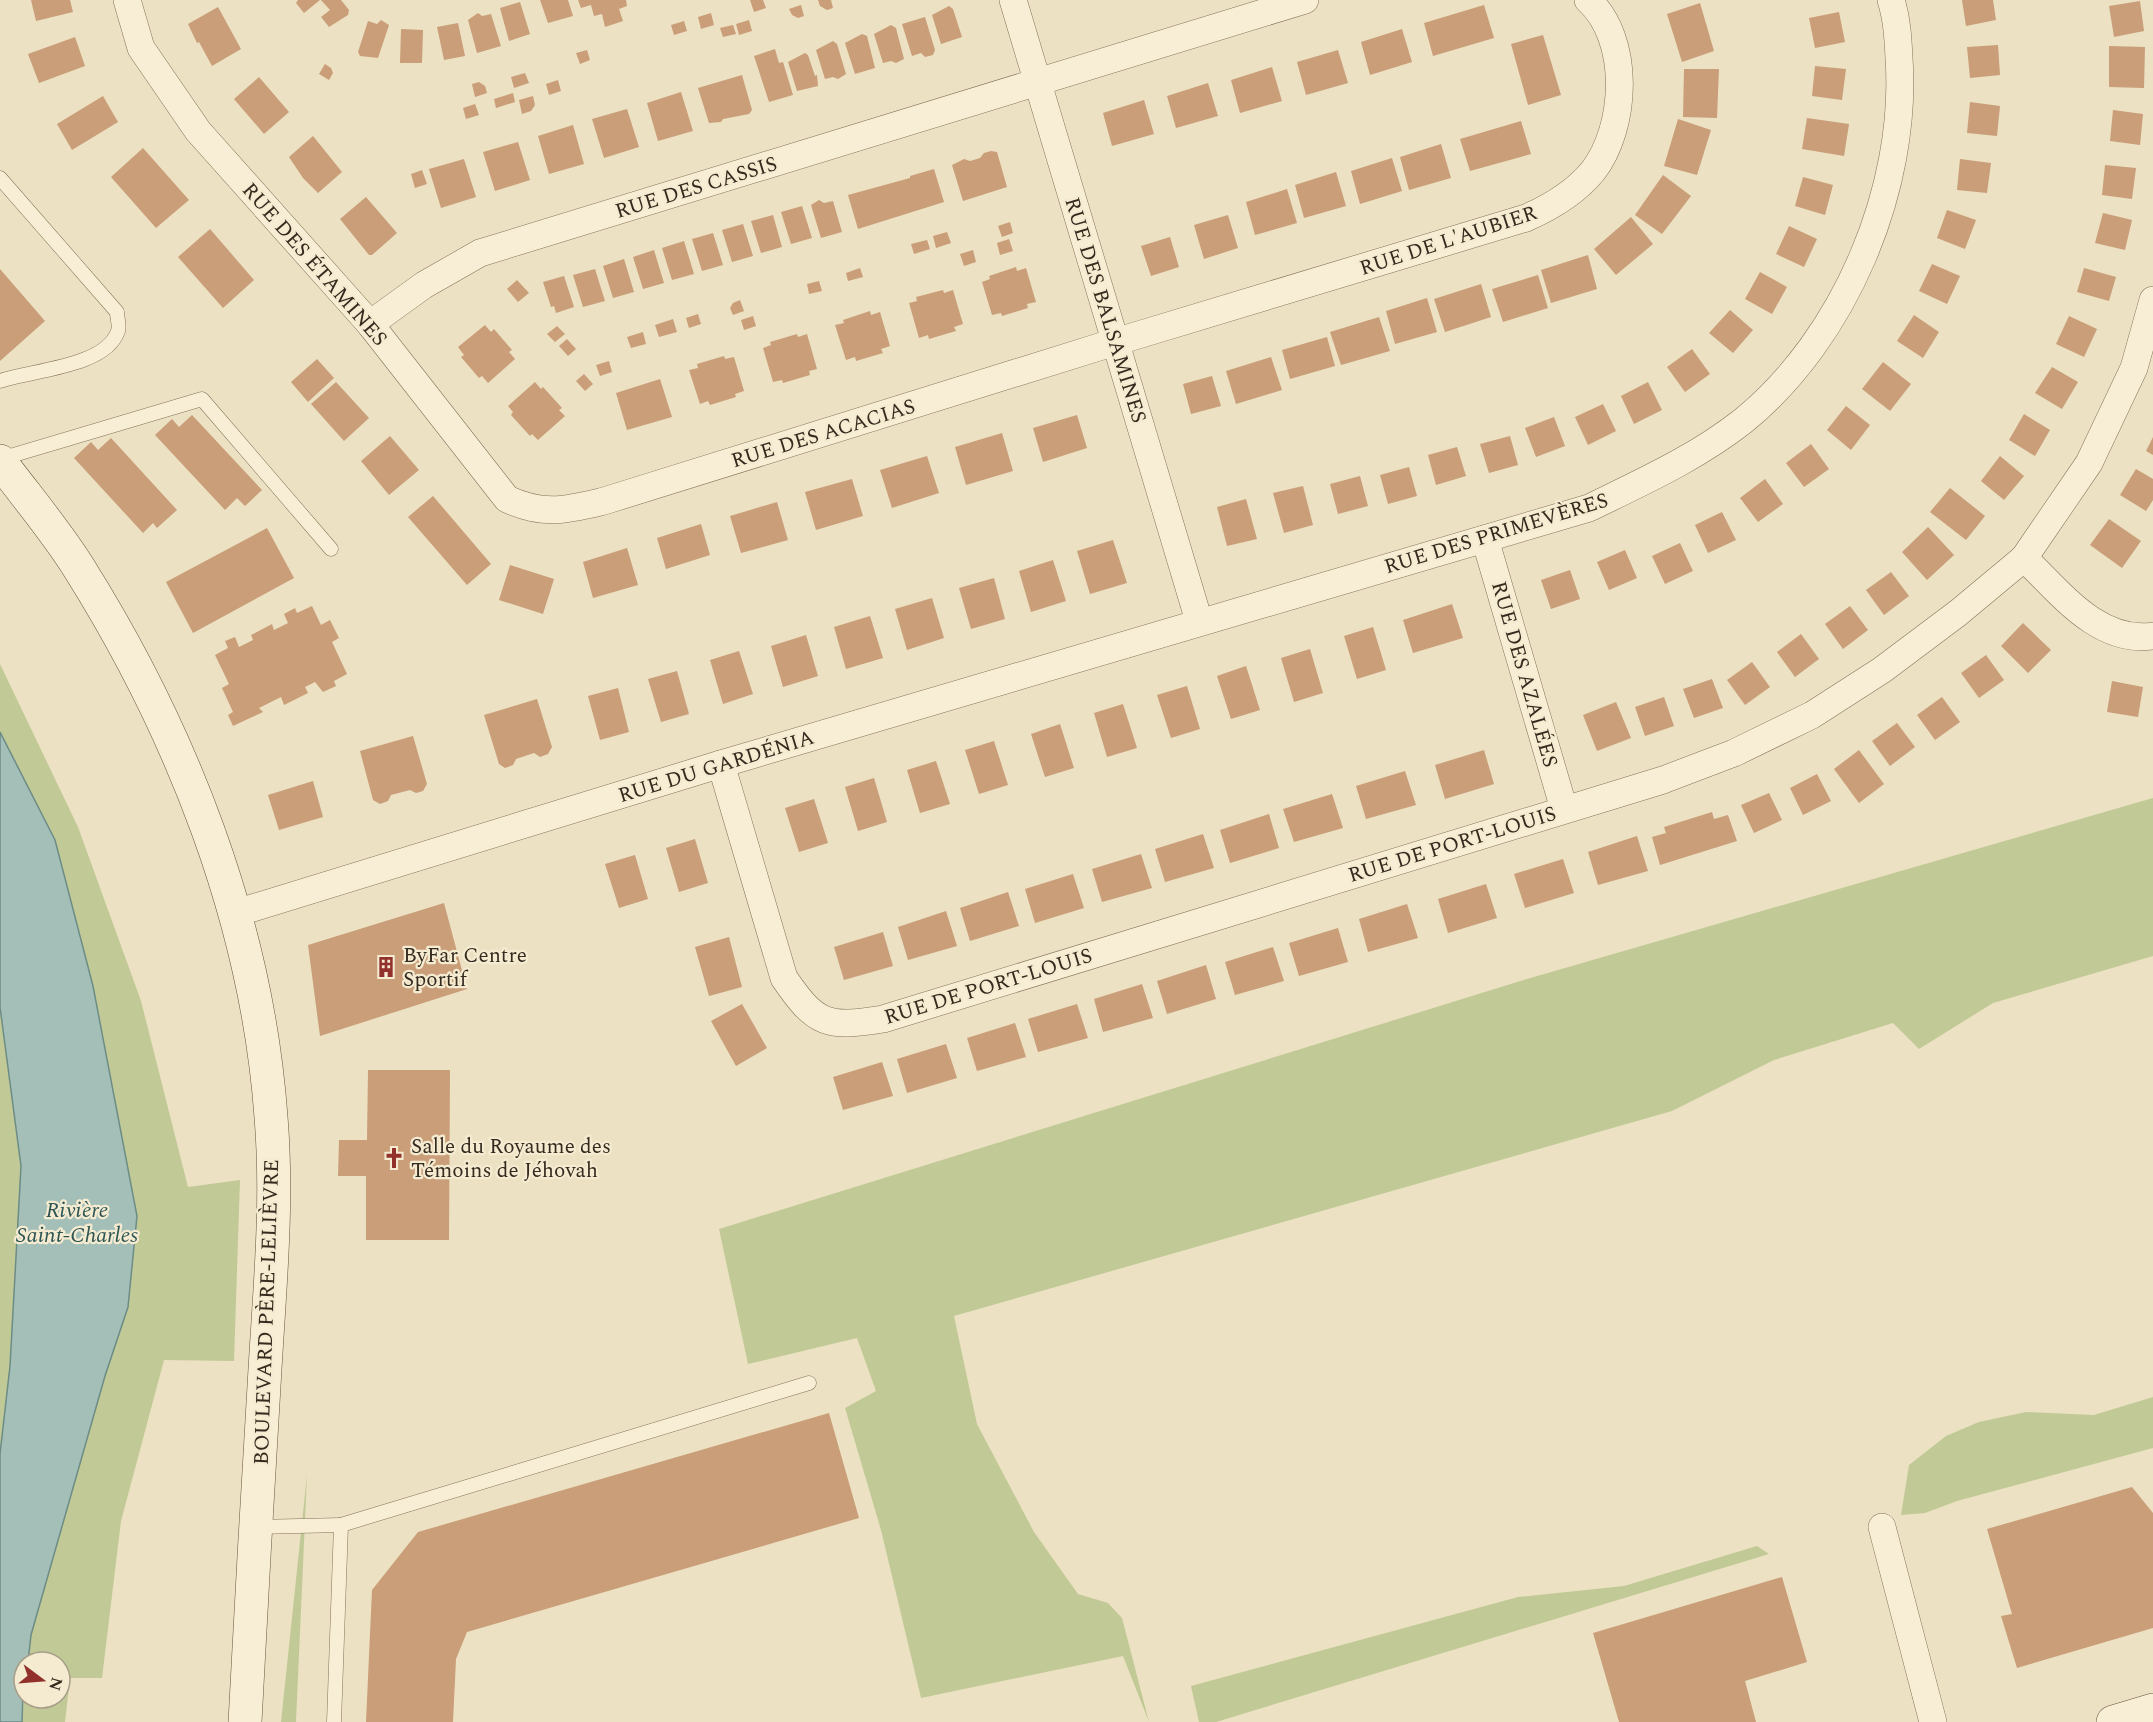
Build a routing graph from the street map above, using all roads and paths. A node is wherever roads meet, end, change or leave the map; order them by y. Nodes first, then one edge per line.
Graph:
1 (127, 0) edge
2 (1012, 0) edge
3 (1305, 0) edge
4 (1588, 0) edge
5 (1891, 0) edge
6 (1037, 82) junction
7 (0, 178) edge
8 (2153, 300) edge
9 (370, 324) junction
10 (1115, 342) junction
11 (0, 381) edge
12 (0, 460) edge
13 (529, 509) joint
14 (1485, 539) junction
15 (331, 549) dead end
16 (2024, 558) junction
17 (1199, 621) junction
18 (2153, 636) edge
19 (721, 764) junction
20 (1564, 809) junction
21 (233, 914) junction
22 (809, 1383) dead end
23 (341, 1525) junction
24 (256, 1527) junction
25 (1882, 1527) dead end
26 (2153, 1710) edge
27 (244, 1722) edge
28 (334, 1722) edge
29 (1933, 1722) edge
30 (2113, 1722) edge

1 - 9 street, RUE DES ÉTAMINES
2 - 6 street, RUE DES BALSAMINES
3 - 6 street
4 - 10 street, RUE DE L'AUBIER
5 - 14 street, RUE DES PRIMEVÈRES
6 - 9 street, RUE DES CASSIS
6 - 10 street, RUE DES BALSAMINES
7 - 11 lane
8 - 16 street, RUE DE PORT-LOUIS
9 - 13 street, RUE DES ÉTAMINES
10 - 13 street, RUE DES ACACIAS
10 - 17 street, RUE DES BALSAMINES
12 - 15 lane
12 - 21 main road, BOULEVARD PÈRE-LELIÈVRE
14 - 17 street, RUE DES PRIMEVÈRES
14 - 20 street, RUE DES AZALÉES
16 - 18 street
16 - 20 street, RUE DE PORT-LOUIS
17 - 19 street, RUE DU GARDÉNIA
19 - 20 street, RUE DE PORT-LOUIS
19 - 21 street, RUE DU GARDÉNIA
21 - 24 main road, BOULEVARD PÈRE-LELIÈVRE
22 - 23 lane
23 - 24 lane
23 - 28 lane
24 - 27 main road, BOULEVARD PÈRE-LELIÈVRE
25 - 29 street
26 - 30 main road

